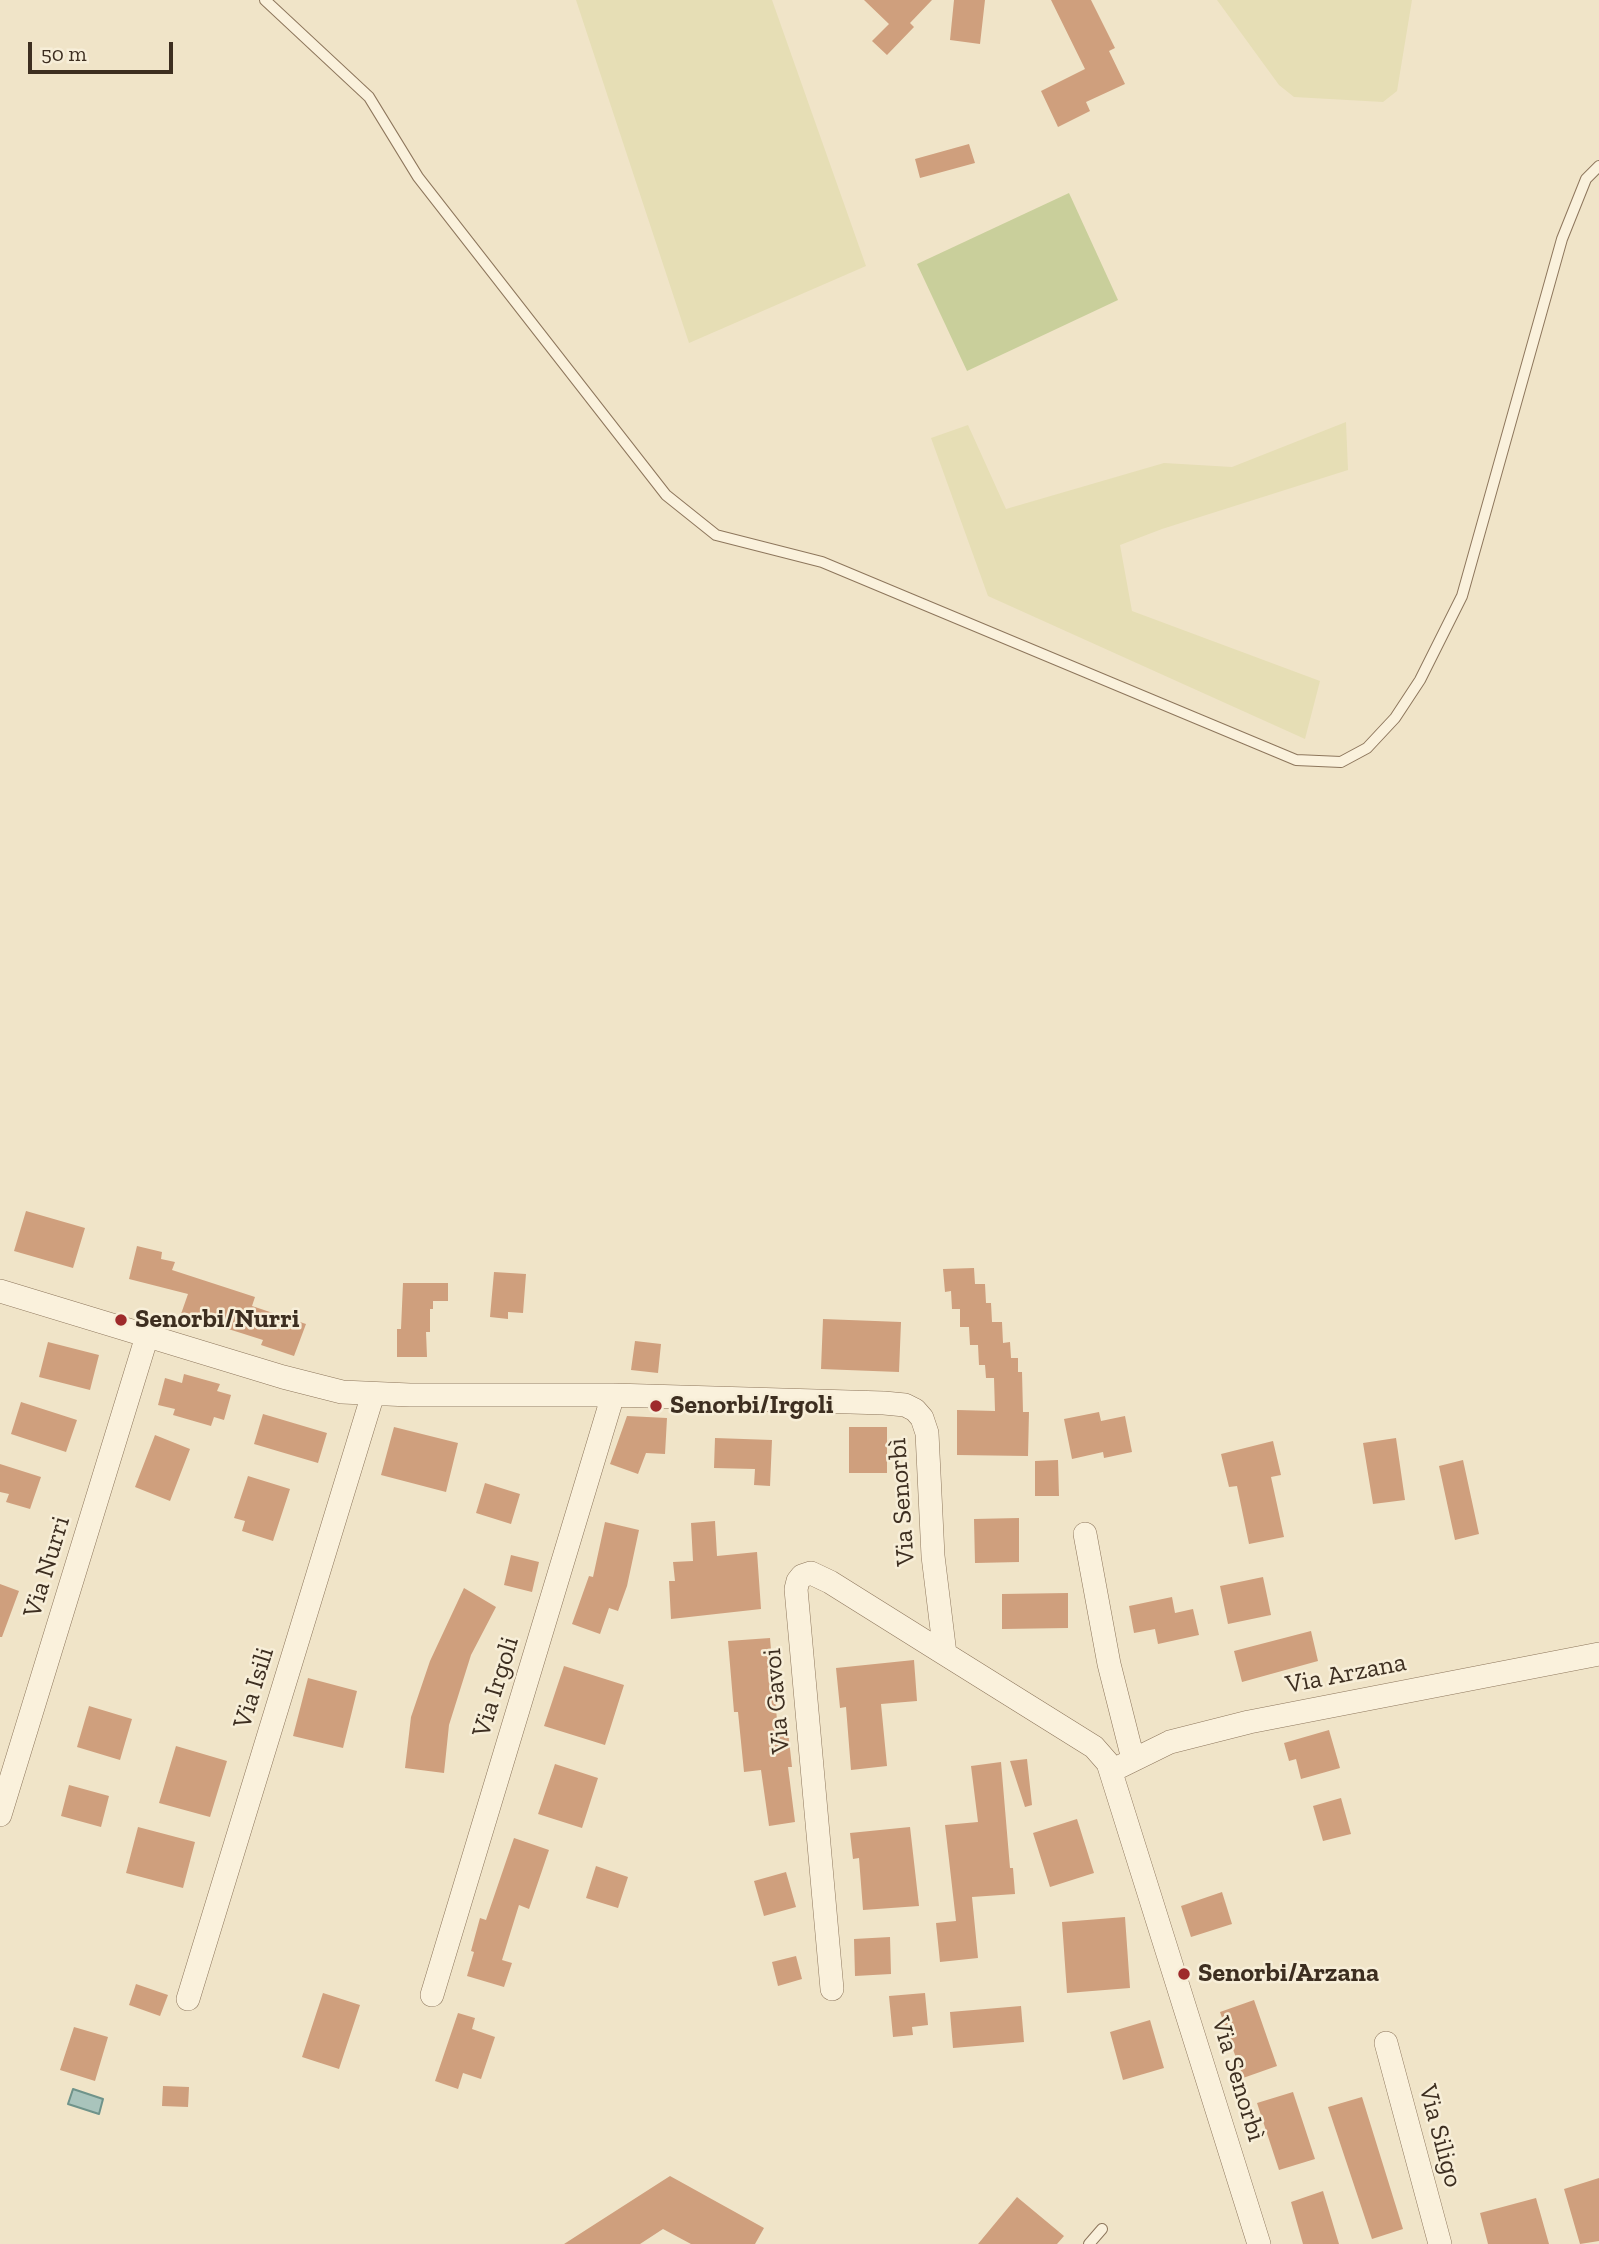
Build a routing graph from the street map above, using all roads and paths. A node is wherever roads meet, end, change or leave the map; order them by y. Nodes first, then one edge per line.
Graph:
1 (265, 0) edge
2 (1599, 166) edge
3 (0, 1291) edge
4 (147, 1336) junction
5 (373, 1394) junction
6 (613, 1395) junction
7 (1085, 1534) dead end
8 (945, 1654) junction
9 (1599, 1654) edge
10 (1133, 1759) junction
11 (1111, 1771) junction
12 (0, 1815) edge
13 (832, 1989) dead end
14 (432, 1994) dead end
15 (188, 1999) dead end
16 (1386, 2043) dead end
17 (1102, 2229) dead end
18 (1089, 2244) edge
19 (1259, 2244) edge
20 (1440, 2244) edge

1 - 2 lane
3 - 4 street, Via Senorbì
4 - 5 street, Via Senorbì
4 - 12 street, Via Nurri
5 - 6 street, Via Senorbì
5 - 15 street, Via Isili
6 - 8 street, Via Senorbì
6 - 14 street, Via Irgoli
7 - 10 street
8 - 11 street, Via Senorbì
8 - 13 street, Via Gavoi
9 - 10 street, Via Arzana
10 - 11 street, Via Arzana
11 - 19 street, Via Senorbì
16 - 20 street, Via Siligo
17 - 18 lane

